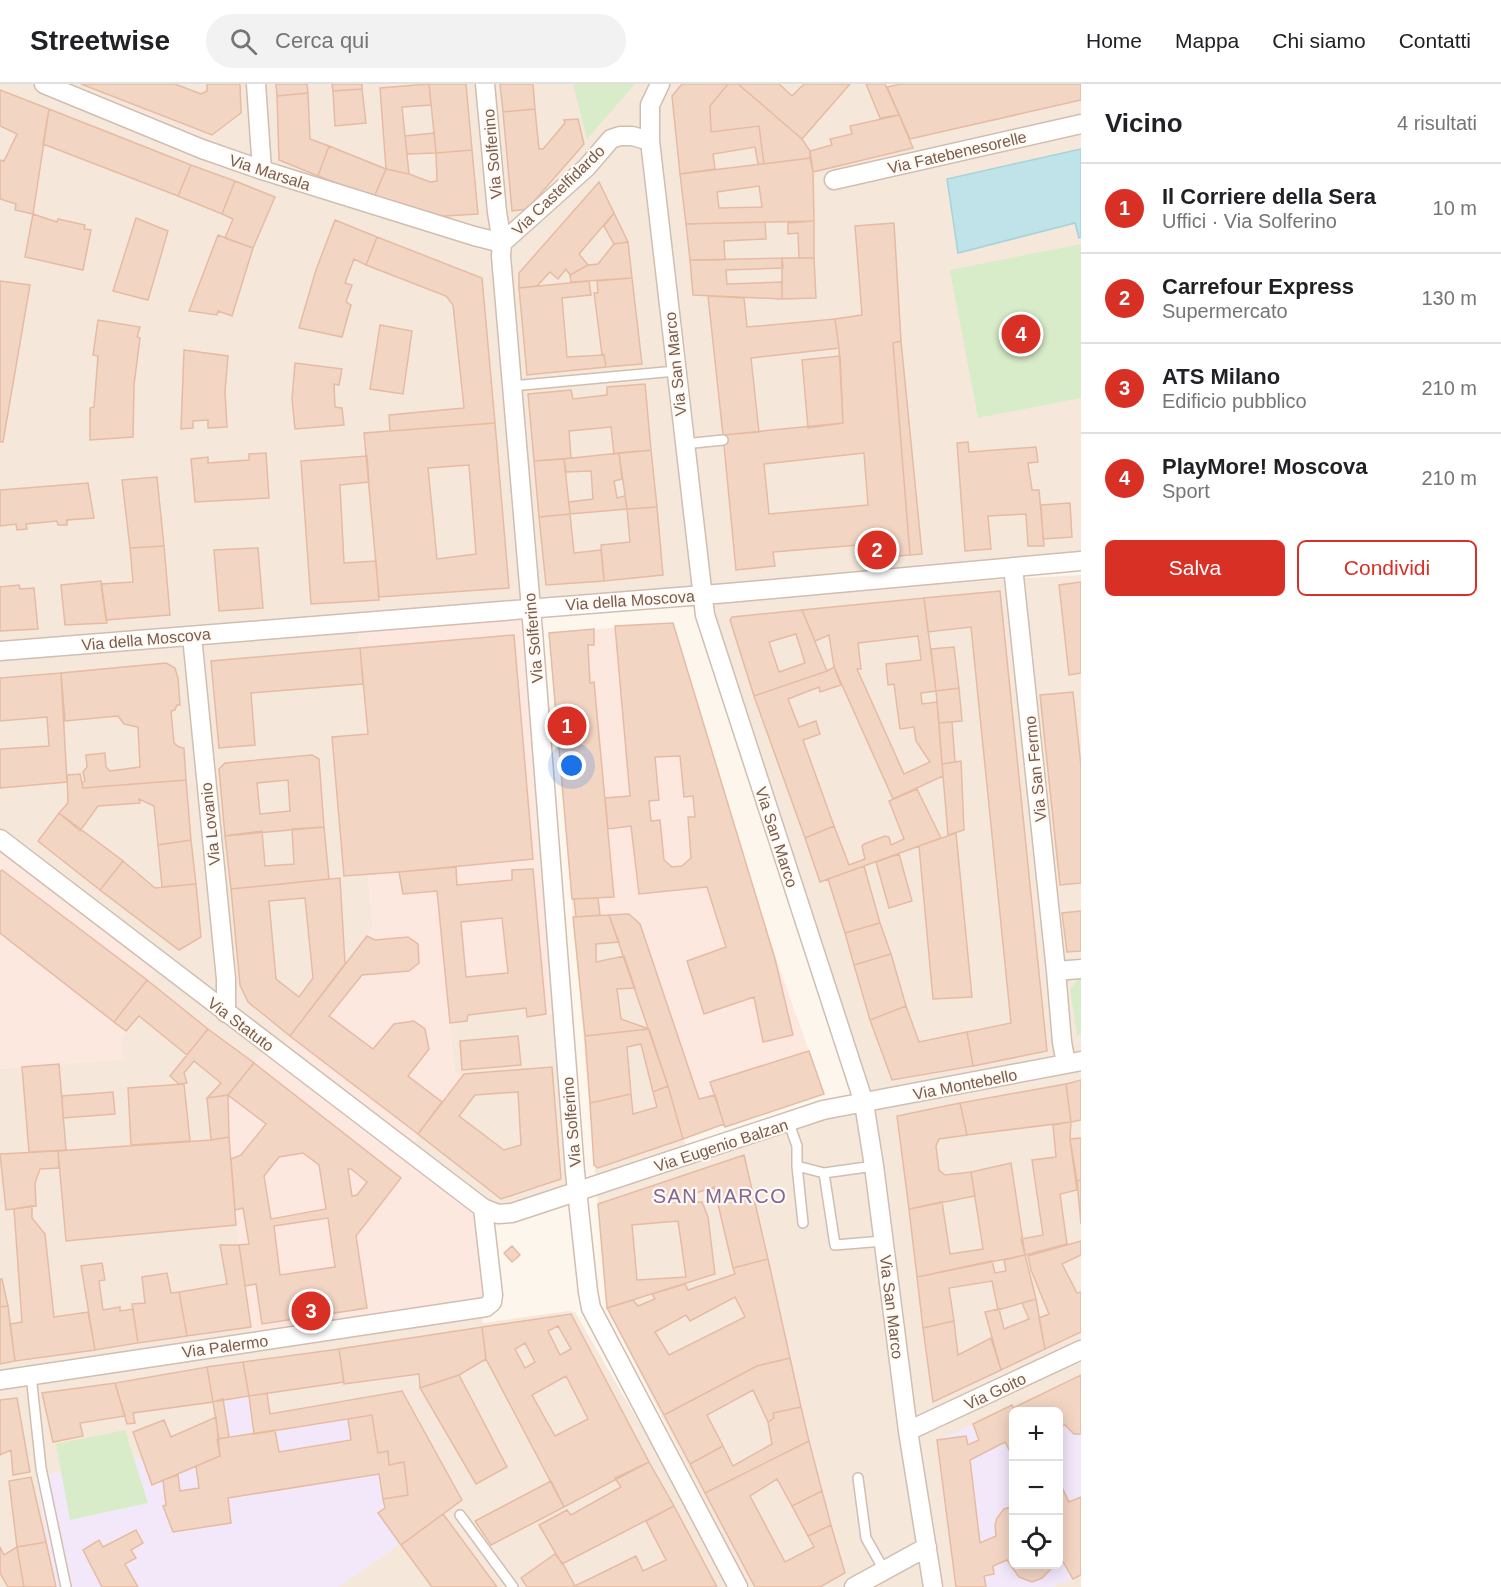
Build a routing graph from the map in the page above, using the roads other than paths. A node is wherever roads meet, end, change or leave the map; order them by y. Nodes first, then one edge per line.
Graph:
1 (44, 84) edge
2 (256, 84) edge
3 (486, 84) edge
4 (660, 84) edge
5 (1081, 124) edge
6 (650, 141) junction
7 (262, 170) junction
8 (834, 180) dead end
9 (502, 243) junction
10 (676, 370) junction
11 (512, 386) junction
12 (723, 440) dead end
13 (684, 444) junction
14 (1081, 561) edge
15 (1013, 567) junction
16 (701, 595) junction
17 (531, 608) junction
18 (192, 636) junction
19 (0, 651) edge
20 (0, 839) edge
21 (1081, 969) edge
22 (1056, 971) junction
23 (226, 1013) junction
24 (1074, 1063) edge
25 (864, 1103) junction
26 (789, 1123) junction
27 (797, 1166) junction
28 (874, 1166) junction
29 (824, 1173) junction
30 (578, 1192) junction
31 (483, 1208) junction
32 (803, 1223) dead end
33 (883, 1241) junction
34 (1081, 1350) edge
35 (31, 1375) junction
36 (0, 1380) edge
37 (908, 1431) junction
38 (858, 1478) dead end
39 (460, 1515) dead end
40 (927, 1546) junction
41 (884, 1570) junction
42 (66, 1587) edge
43 (513, 1587) edge
44 (738, 1587) edge
45 (854, 1587) edge
46 (933, 1587) edge

1 - 7 street, Via Marsala
2 - 7 street
3 - 9 street, Via Solferino
4 - 6 street, Via San Marco
5 - 8 street, Via Fatebenesorelle
6 - 9 street, Via Castelfidardo
6 - 10 street, Via San Marco
7 - 9 street, Via Marsala
9 - 11 street, Via Solferino
10 - 11 lane
10 - 13 street, Via San Marco
11 - 17 street, Via Solferino
12 - 13 lane
13 - 16 street, Via San Marco
14 - 15 street, Via della Moscova
15 - 16 street, Via della Moscova
15 - 22 street, Via San Fermo
16 - 17 street, Via della Moscova
16 - 25 street, Via San Marco
17 - 18 street, Via della Moscova
17 - 30 street, Via Solferino
18 - 19 street, Via della Moscova
18 - 23 street, Via Lovanio
20 - 23 street, Via Statuto
21 - 22 street
22 - 24 street, Via San Fermo
23 - 31 street, Via Statuto
24 - 25 street, Via Montebello
25 - 26 street, Via Eugenio Balzan
25 - 28 street, Via San Marco
26 - 27 lane
26 - 30 street, Via Eugenio Balzan
27 - 29 lane
27 - 32 lane
28 - 29 lane
28 - 33 street, Via San Marco
29 - 33 lane
30 - 31 street, Via Eugenio Balzan
30 - 44 street, Via Solferino
31 - 35 street, Via Palermo
33 - 37 street, Via San Marco
34 - 37 street, Via Goito
35 - 36 street, Via Palermo
35 - 42 lane
37 - 40 street, Via San Marco
38 - 41 lane
39 - 43 lane
40 - 41 street
40 - 46 street, Via San Marco
41 - 45 street

